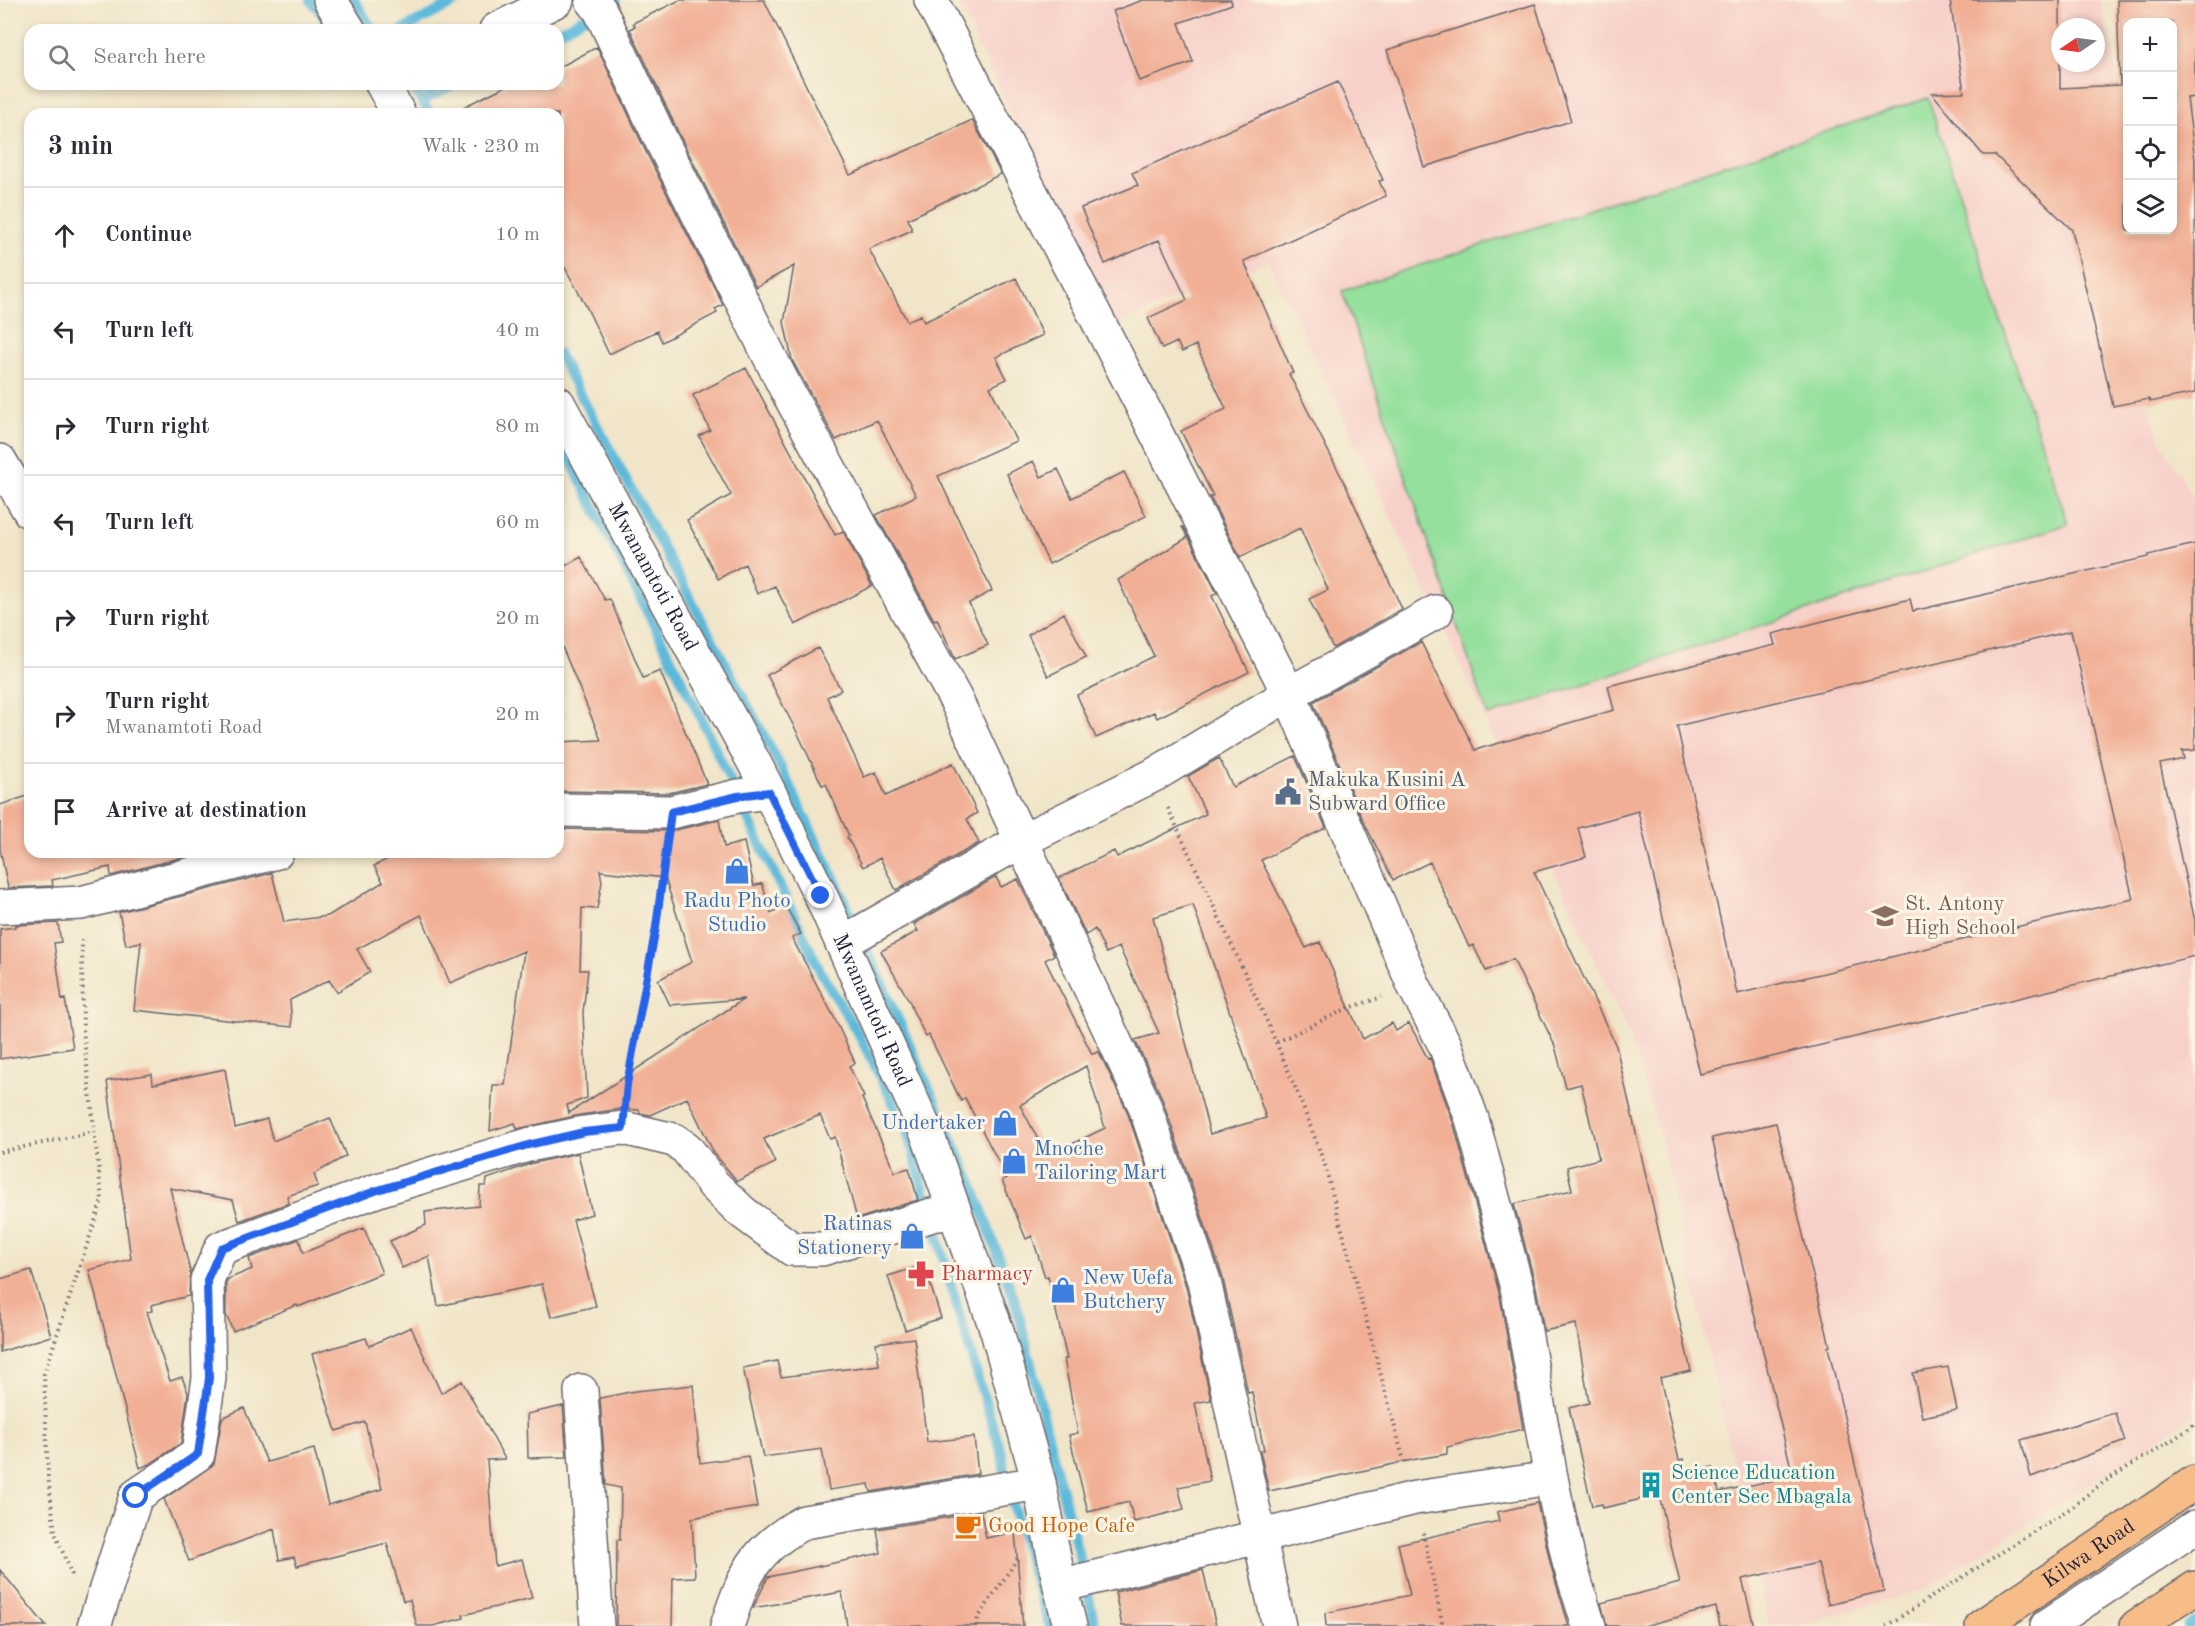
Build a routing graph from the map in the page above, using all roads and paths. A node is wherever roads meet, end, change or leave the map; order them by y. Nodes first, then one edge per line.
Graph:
1 (330, 0) edge
2 (556, 0) edge
3 (592, 0) edge
4 (931, 0) edge
5 (345, 24) edge
6 (508, 24) edge
7 (564, 414) edge
8 (0, 461) edge
9 (24, 502) edge
10 (1436, 612) dead end
11 (1289, 694) junction
12 (1154, 775) junction
13 (769, 792) junction
14 (564, 810) edge
15 (671, 812) junction
16 (1021, 841) junction
17 (254, 858) edge
18 (81, 903) junction
19 (0, 907) edge
20 (842, 944) junction
21 (1414, 986) junction
22 (1277, 1042) junction
23 (623, 1128) junction
24 (94, 1132) junction
25 (0, 1152) edge
26 (954, 1212) junction
27 (580, 1391) dead end
28 (2195, 1424) edge
29 (1551, 1478) junction
30 (2195, 1482) edge
31 (1040, 1483) junction
32 (1415, 1498) junction
33 (1048, 1523) junction
34 (2195, 1527) edge
35 (1260, 1535) junction
36 (76, 1585) dead end
37 (1060, 1586) junction
38 (2195, 1588) edge
39 (94, 1626) edge
40 (597, 1626) edge
41 (727, 1626) edge
42 (976, 1626) edge
43 (1070, 1626) edge
44 (1279, 1626) edge
45 (1443, 1626) edge
46 (1589, 1626) edge
47 (1886, 1626) edge
48 (1982, 1626) edge
49 (2047, 1626) edge
50 (2137, 1626) edge

1 - 5 street
2 - 6 street
3 - 16 street
4 - 11 street
7 - 13 street, Mwanamtoti Road
8 - 9 street
10 - 11 street
11 - 12 street
11 - 21 street
12 - 16 street
12 - 22 path
13 - 15 street
13 - 20 street, Mwanamtoti Road
14 - 15 street
15 - 23 path
16 - 20 street
16 - 35 street
17 - 18 street
18 - 19 street
18 - 24 path
20 - 26 street, Mwanamtoti Road
21 - 22 path
21 - 29 street
22 - 32 path
23 - 26 street
23 - 39 street
24 - 25 path
24 - 36 path
26 - 31 street, Mwanamtoti Road
27 - 40 street
28 - 47 path
29 - 32 street
29 - 46 street
30 - 48 highway, Kilwa Road
31 - 33 street, Mwanamtoti Road
31 - 41 street
32 - 35 street
32 - 45 path
33 - 37 street, Mwanamtoti Road
33 - 42 path
34 - 49 street
35 - 37 street
35 - 44 street
37 - 43 street, Mwanamtoti Road
38 - 50 highway

